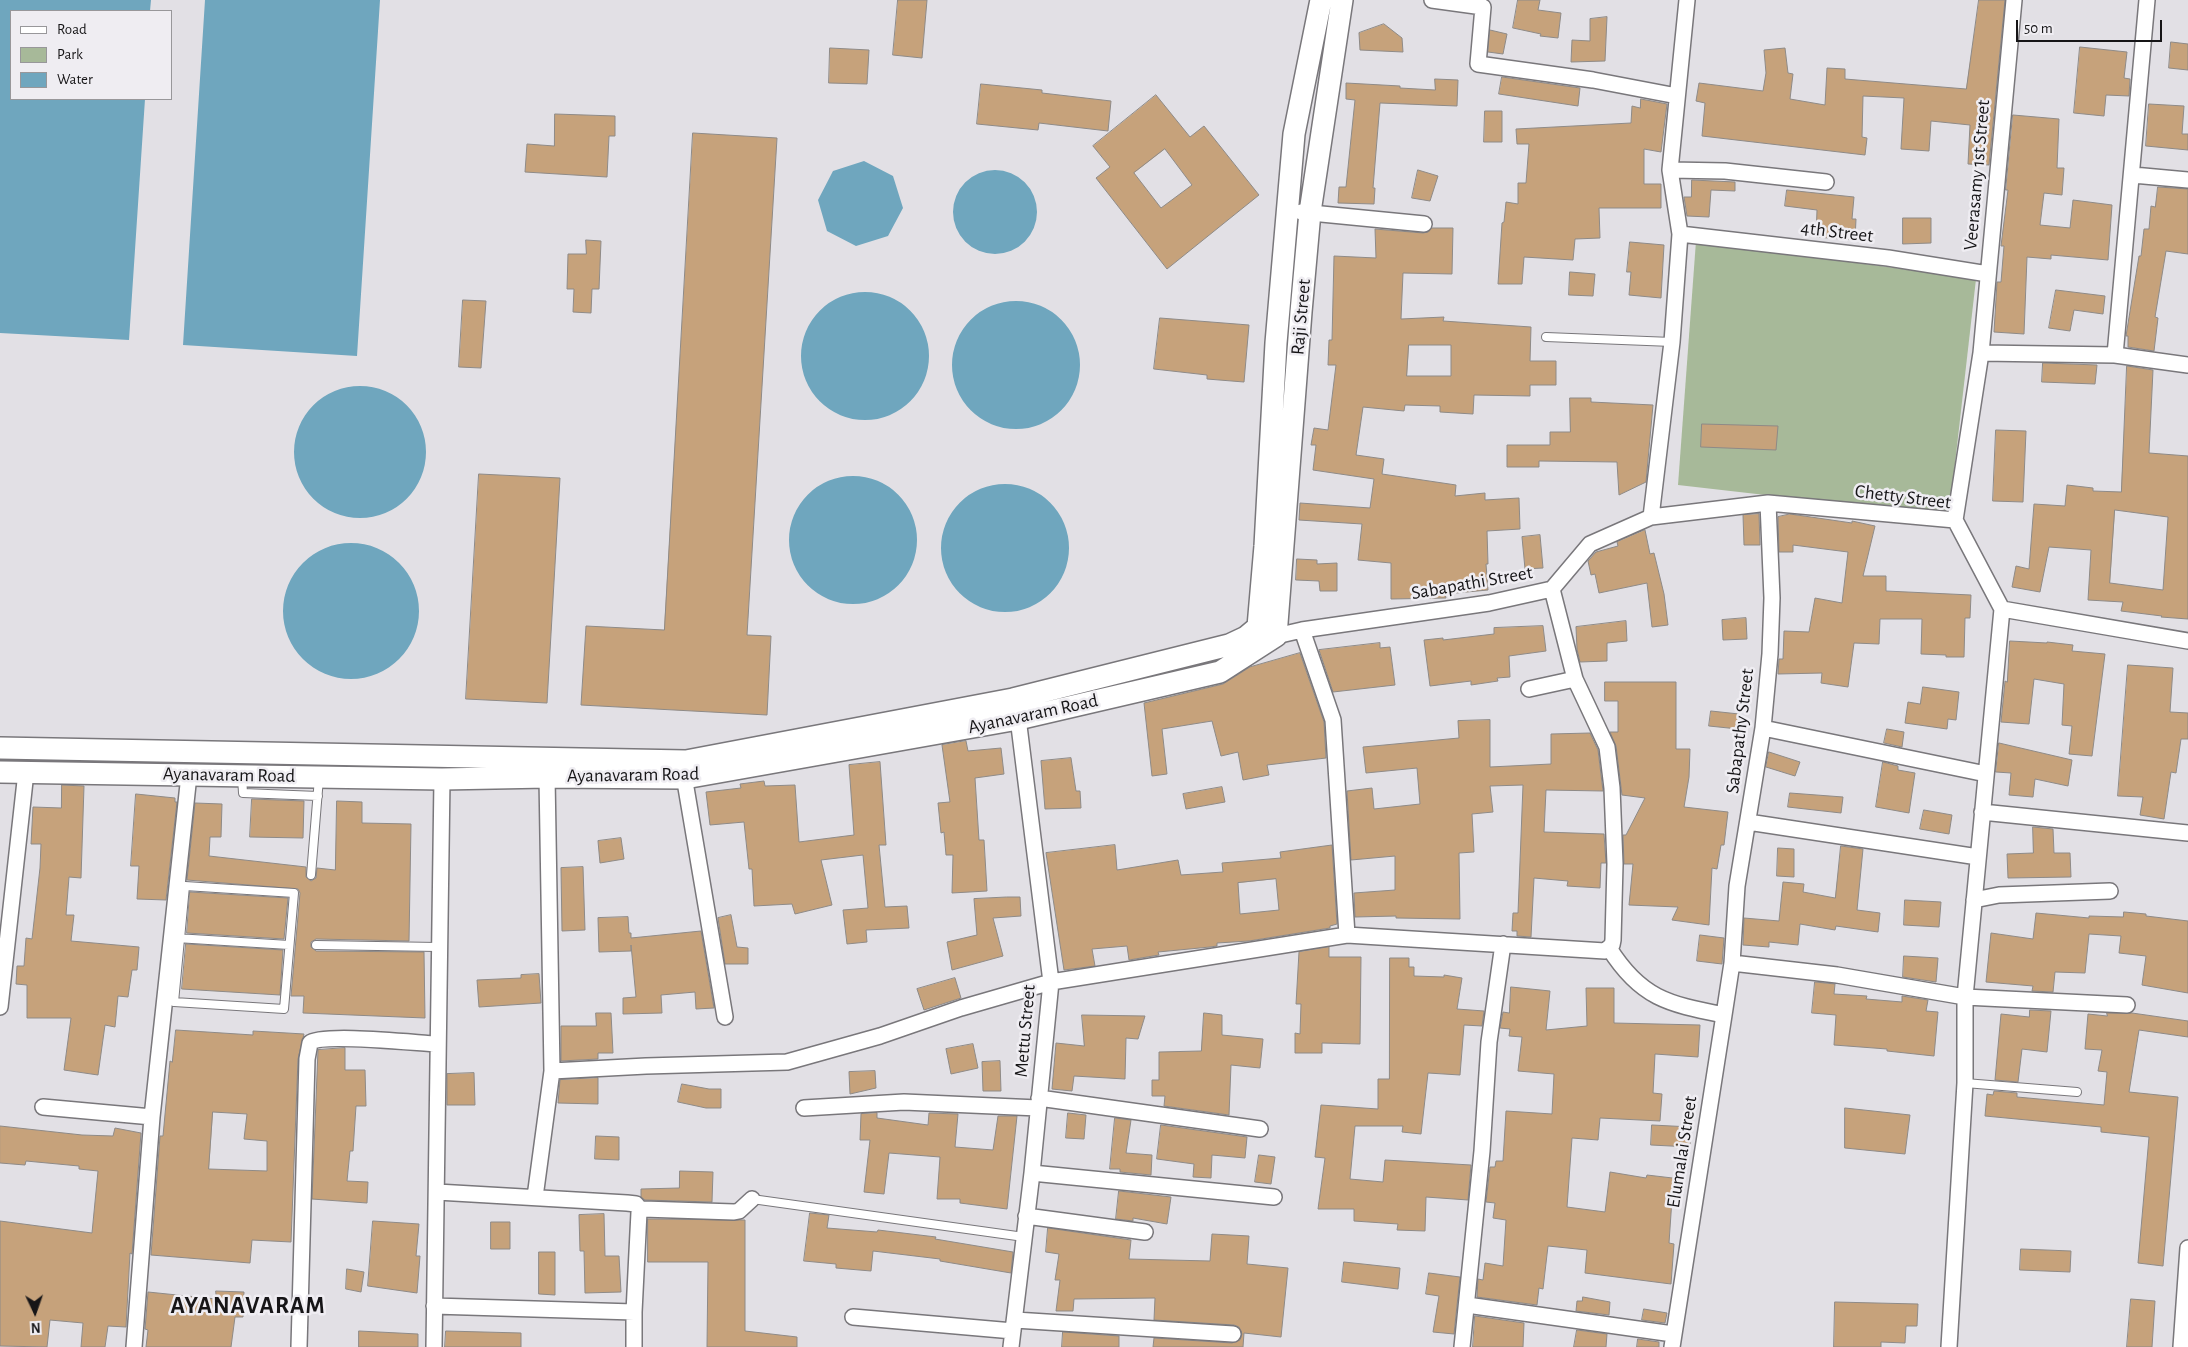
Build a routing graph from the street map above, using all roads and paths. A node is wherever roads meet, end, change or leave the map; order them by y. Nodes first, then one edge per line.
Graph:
1 (1321, 0) edge
2 (1342, 0) edge
3 (1432, 0) edge
4 (1687, 0) edge
5 (2014, 0) edge
6 (2147, 0) edge
7 (1678, 96) junction
8 (1670, 170) junction
9 (2132, 175) junction
10 (2188, 180) edge
11 (1826, 182) dead end
12 (1287, 212) junction
13 (1310, 212) junction
14 (1424, 224) dead end
15 (1680, 234) junction
16 (1988, 274) junction
17 (1546, 337) dead end
18 (1672, 342) junction
19 (1981, 353) junction
20 (2115, 355) junction
21 (2188, 365) edge
22 (1768, 503) junction
23 (1651, 517) junction
24 (1955, 520) junction
25 (1552, 589) junction
26 (2002, 609) junction
27 (1302, 630) junction
28 (1267, 632) junction
29 (2188, 641) edge
30 (1576, 679) junction
31 (1529, 689) dead end
32 (1016, 709) junction
33 (1763, 728) junction
34 (0, 748) edge
35 (683, 770) junction
36 (0, 772) edge
37 (26, 772) junction
38 (1986, 774) junction
39 (189, 775) junction
40 (546, 777) junction
41 (442, 779) junction
42 (318, 786) junction
43 (1982, 812) junction
44 (1748, 822) junction
45 (2188, 834) edge
46 (1978, 856) junction
47 (311, 876) dead end
48 (2110, 891) dead end
49 (1974, 900) junction
50 (1347, 935) junction
51 (175, 938) junction
52 (1503, 944) junction
53 (289, 945) junction
54 (316, 945) dead end
55 (438, 947) junction
56 (1609, 948) junction
57 (1732, 963) junction
58 (1051, 982) junction
59 (1965, 997) junction
60 (2127, 1005) dead end
61 (0, 1007) edge
62 (1724, 1016) junction
63 (725, 1017) dead end
64 (437, 1044) junction
65 (552, 1071) junction
66 (1965, 1083) junction
67 (2077, 1092) dead end
68 (1038, 1103) junction
69 (43, 1107) dead end
70 (804, 1108) dead end
71 (152, 1117) junction
72 (1260, 1129) dead end
73 (1032, 1173) junction
74 (437, 1192) junction
75 (535, 1197) junction
76 (1274, 1197) dead end
77 (752, 1199) joint
78 (641, 1210) junction
79 (1026, 1216) junction
80 (1145, 1232) dead end
81 (1024, 1237) junction
82 (2188, 1248) edge
83 (2186, 1291) edge
84 (1466, 1305) junction
85 (434, 1306) junction
86 (634, 1312) junction
87 (853, 1317) dead end
88 (1014, 1325) junction
89 (1233, 1334) dead end
90 (1672, 1341) edge
91 (2183, 1346) edge
92 (134, 1347) edge
93 (299, 1347) edge
94 (434, 1347) edge
95 (634, 1347) edge
96 (1012, 1347) edge
97 (1462, 1347) edge
98 (1949, 1347) edge

1 - 12 street, Raji Street
2 - 13 street, Raji Street
3 - 7 street
4 - 7 street
5 - 16 street, Veerasamy 1st Street
6 - 9 street
7 - 8 street
8 - 11 street
8 - 15 street
9 - 10 street
9 - 20 street
12 - 13 street
12 - 28 street, Raji Street
13 - 14 street
13 - 28 street, Raji Street
15 - 16 street, 4th Street
15 - 18 street
16 - 19 street, Veerasamy 1st Street
17 - 18 lane
18 - 23 street
19 - 20 street
19 - 24 street, Veerasamy 1st Street
20 - 21 street
22 - 23 street, Chetty Street
22 - 24 street, Chetty Street
22 - 33 street, Sabapathy Street
23 - 25 street, Sabapathi Street
24 - 26 street, Chetty Street
25 - 27 street, Sabapathi Street
25 - 30 street
26 - 29 street
26 - 38 street
27 - 28 street, Sabapathi Street
27 - 50 street
28 - 32 street, Ayanavaram Road
30 - 31 street
30 - 56 street
32 - 35 street, Ayanavaram Road
32 - 58 street, Mettu Street
33 - 38 street
33 - 44 street, Sabapathy Street
34 - 35 street, Ayanavaram Road
35 - 40 street, Ayanavaram Road
35 - 63 street
36 - 37 street, Ayanavaram Road
37 - 39 street, Ayanavaram Road
37 - 61 street
38 - 43 street
39 - 42 street, Ayanavaram Road
39 - 51 street
40 - 41 street, Ayanavaram Road
40 - 65 street
41 - 42 street, Ayanavaram Road
41 - 55 street
42 - 47 lane
43 - 45 street
43 - 46 street
44 - 46 street
44 - 57 street, Sabapathy Street
46 - 49 street
48 - 49 street
49 - 59 street
50 - 52 street
50 - 58 street
51 - 53 lane
51 - 53 lane
51 - 53 lane
51 - 71 street
52 - 56 street
52 - 84 street
54 - 55 lane
55 - 64 street
56 - 62 street
57 - 59 street
57 - 62 street, Elumalai Street
58 - 65 street
58 - 68 street, Mettu Street
59 - 60 street
59 - 66 street
62 - 90 street, Elumalai Street
64 - 74 street
64 - 93 street
65 - 75 street
66 - 67 lane
66 - 98 street
68 - 70 street
68 - 72 street
68 - 73 street, Mettu Street
69 - 71 street
71 - 92 street
73 - 76 street
73 - 79 street, Mettu Street
74 - 75 street
74 - 85 street
75 - 78 street
77 - 78 street
77 - 81 lane
78 - 86 street
79 - 80 street
79 - 81 street, Mettu Street
81 - 88 street, Mettu Street
82 - 83 street
83 - 91 street
84 - 90 street
84 - 97 street
85 - 86 street
85 - 94 street
86 - 95 street
87 - 88 street
88 - 89 street
88 - 96 street, Mettu Street

